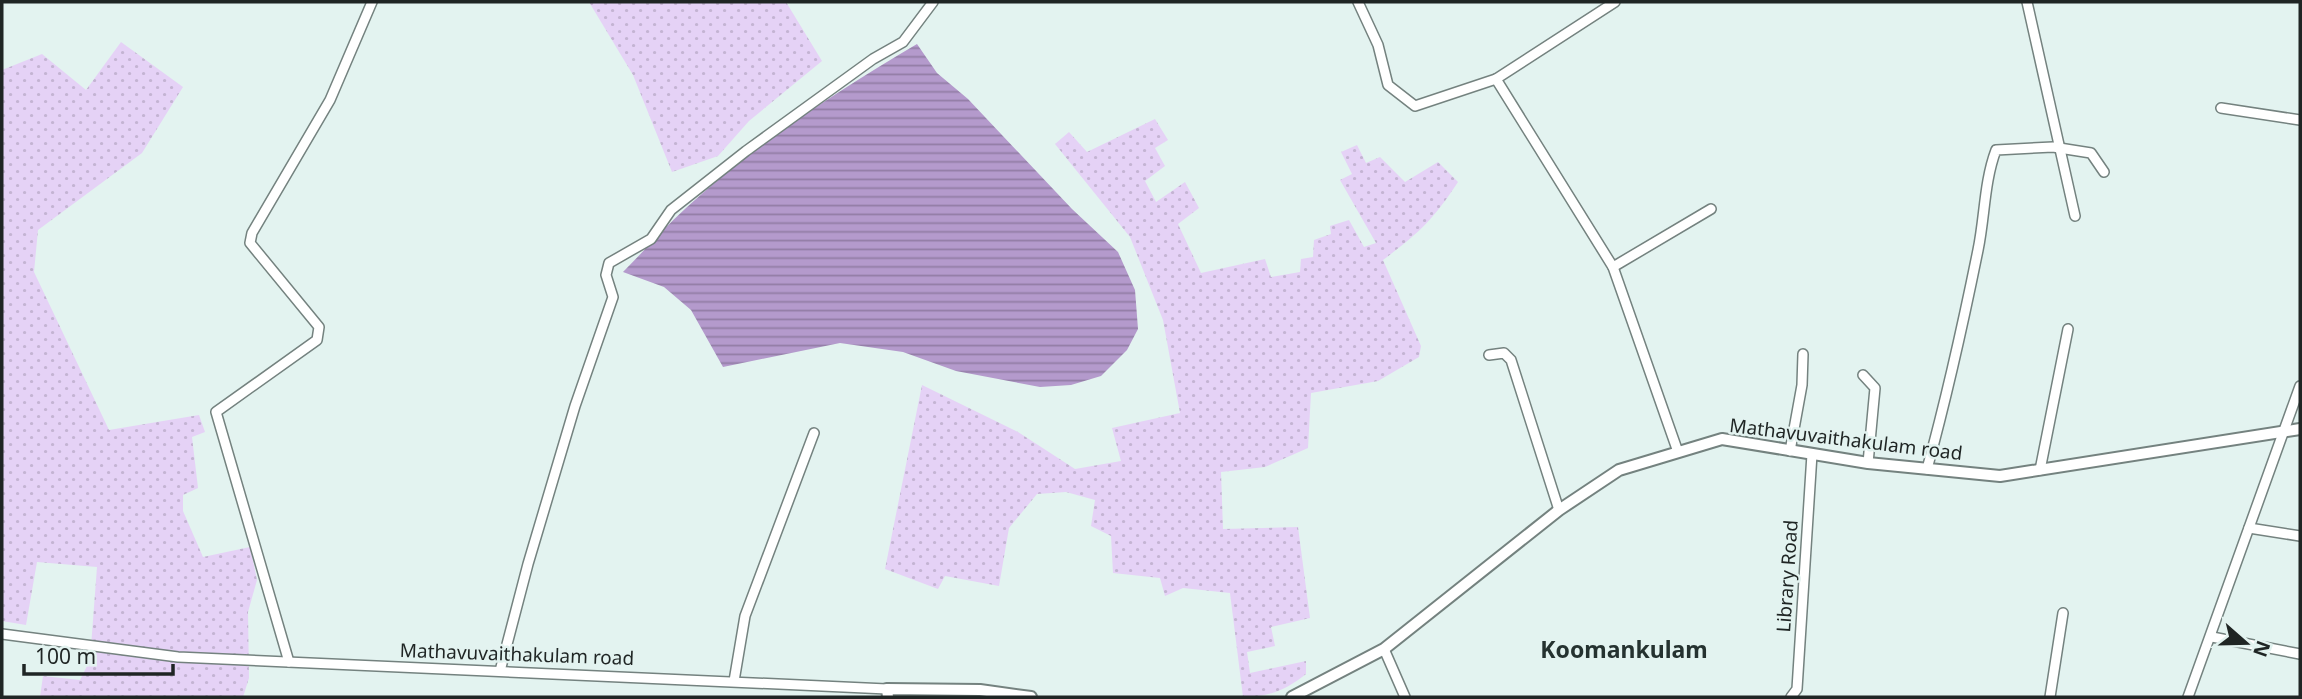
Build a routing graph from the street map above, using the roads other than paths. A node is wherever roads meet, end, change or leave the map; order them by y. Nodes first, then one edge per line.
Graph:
1 (372, 2) edge
2 (933, 2) edge
3 (1358, 2) edge
4 (1615, 2) edge
5 (2026, 2) edge
6 (1496, 79) junction
7 (2221, 108) dead end
8 (2300, 120) edge
9 (2061, 150) junction
10 (2104, 172) dead end
11 (1711, 209) dead end
12 (2075, 216) dead end
13 (1613, 267) junction
14 (2068, 329) dead end
15 (1804, 354) dead end
16 (1489, 355) dead end
17 (1863, 375) dead end
18 (2300, 386) edge
19 (2300, 429) edge
20 (2284, 430) junction
21 (814, 433) dead end
22 (1790, 451) junction
23 (1678, 452) junction
24 (1812, 454) junction
25 (1868, 463) junction
26 (1927, 468) junction
27 (2040, 470) junction
28 (1559, 510) junction
29 (2249, 528) junction
30 (2300, 536) edge
31 (2063, 613) dead end
32 (2, 634) edge
33 (2212, 637) junction
34 (1384, 649) junction
35 (2300, 654) edge
36 (289, 662) junction
37 (500, 671) junction
38 (734, 681) junction
39 (887, 693) edge
40 (1306, 694) edge
41 (1031, 697) edge
42 (1292, 697) edge
43 (1405, 697) edge
44 (1791, 697) edge
45 (2050, 697) edge
46 (2188, 697) edge

1 - 36 street
2 - 37 street
3 - 6 street
4 - 6 street
5 - 9 street
6 - 13 street
7 - 8 street
9 - 10 street
9 - 12 street
9 - 26 street
11 - 13 street
13 - 23 street
14 - 27 street
15 - 22 street
16 - 28 street
17 - 25 street
18 - 20 street
19 - 20 street, Mathavuvaithakulam road
20 - 27 street, Mathavuvaithakulam road
20 - 29 street
21 - 38 street
22 - 23 street, Mathavuvaithakulam road
22 - 24 street, Mathavuvaithakulam road
23 - 28 street, Mathavuvaithakulam road
24 - 25 street, Mathavuvaithakulam road
24 - 44 street, Library Road
25 - 26 street, Mathavuvaithakulam road
26 - 27 street, Mathavuvaithakulam road
28 - 34 street, Mathavuvaithakulam road
29 - 30 street
29 - 33 street
31 - 45 street
32 - 36 street, Mathavuvaithakulam road
33 - 35 street
33 - 46 street
34 - 40 street, Mathavuvaithakulam road
34 - 43 street
36 - 37 street, Mathavuvaithakulam road
37 - 38 street, Mathavuvaithakulam road
38 - 39 street, Mathavuvaithakulam road
39 - 41 street, Mathavuvaithakulam road
40 - 42 street, Mathavuvaithakulam road

